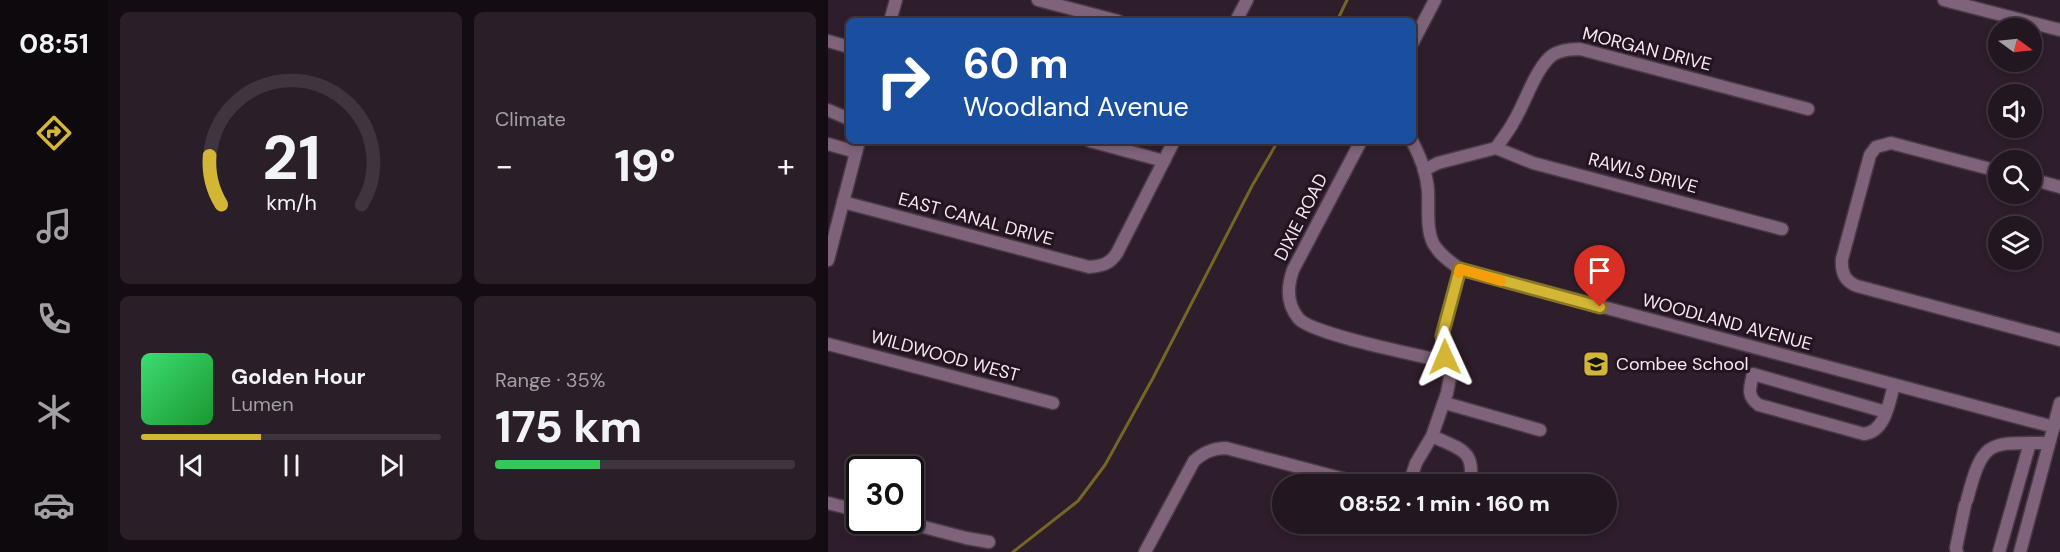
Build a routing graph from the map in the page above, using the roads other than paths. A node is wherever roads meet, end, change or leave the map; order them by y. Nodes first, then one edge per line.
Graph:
1 (896, 0) edge
2 (1038, 0) edge
3 (1246, 0) edge
4 (1435, 0) edge
5 (1944, 0) edge
6 (891, 18) edge
7 (1107, 18) edge
8 (1237, 18) edge
9 (2060, 30) edge
10 (1416, 36) edge
11 (828, 41) edge
12 (846, 46) edge
13 (1808, 109) dead end
14 (828, 110) edge
15 (846, 118) edge
16 (828, 144) edge
17 (1101, 144) edge
18 (1172, 144) edge
19 (1359, 144) edge
20 (1414, 144) edge
21 (858, 146) edge
22 (1496, 148) junction
23 (1164, 161) junction
24 (1988, 168) edge
25 (1424, 170) junction
26 (2042, 182) edge
27 (2060, 187) edge
28 (843, 202) junction
29 (1782, 229) dead end
30 (828, 260) edge
31 (1460, 269) junction
32 (2060, 340) edge
33 (828, 344) edge
34 (1445, 357) junction
35 (1894, 385) junction
36 (1444, 403) junction
37 (2060, 403) edge
38 (1053, 404) dead end
39 (1886, 412) junction
40 (2054, 426) junction
41 (1540, 430) dead end
42 (1432, 436) junction
43 (2030, 443) junction
44 (2049, 443) junction
45 (1325, 474) edge
46 (1412, 474) edge
47 (1471, 474) edge
48 (828, 503) edge
49 (846, 508) edge
50 (924, 526) edge
51 (989, 542) dead end
52 (1145, 552) edge
53 (1957, 552) edge
54 (1999, 552) edge
55 (2020, 552) edge

1 - 6 street
2 - 7 street
3 - 8 street
4 - 10 street
5 - 9 street
11 - 12 street
13 - 22 street, MORGAN DRIVE
14 - 15 street
16 - 21 street
17 - 23 street
18 - 23 street
19 - 34 street, DIXIE ROAD
20 - 25 street, WOODLAND AVENUE
21 - 28 street
22 - 25 street
22 - 29 street, RAWLS DRIVE
23 - 28 street, EAST CANAL DRIVE
24 - 32 street
25 - 31 street, WOODLAND AVENUE
26 - 27 street
28 - 30 street
31 - 34 street
31 - 35 street, WOODLAND AVENUE
33 - 38 street, WILDWOOD WEST
34 - 36 street
35 - 39 street
35 - 40 street, WOODLAND AVENUE
36 - 41 street
36 - 42 street
37 - 40 street
39 - 39 street
40 - 44 street
42 - 46 street
42 - 47 street
43 - 44 street
43 - 53 street
43 - 54 street
44 - 55 street
45 - 52 street
48 - 49 street
50 - 51 street

